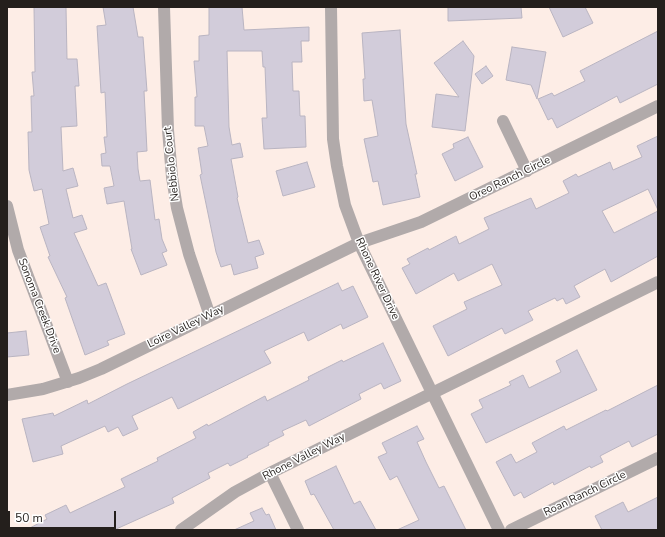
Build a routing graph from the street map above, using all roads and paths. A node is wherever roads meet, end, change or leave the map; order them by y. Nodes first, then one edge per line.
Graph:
1 (164, 7) edge
2 (331, 7) edge
3 (658, 106) edge
4 (503, 121) dead end
5 (527, 171) junction
6 (7, 206) edge
7 (358, 243) junction
8 (658, 282) edge
9 (210, 316) junction
10 (68, 382) junction
11 (432, 393) junction
12 (7, 395) edge
13 (658, 458) edge
14 (270, 473) junction
15 (181, 530) edge
16 (298, 530) edge
17 (499, 530) edge
18 (511, 530) edge

1 - 9 street, Nebbiolo Court
2 - 7 street, Rhone River Drive
3 - 5 street, Oreo Ranch Circle
4 - 5 street
5 - 7 street, Oreo Ranch Circle
6 - 10 street, Sonoma Creek Drive
7 - 9 street, Loire Valley Way
7 - 11 street, Rhone River Drive
8 - 11 street
9 - 10 street, Loire Valley Way
10 - 12 street, Loire Valley Way
11 - 14 street, Rhone Valley Way
11 - 17 street, Rhone River Drive
13 - 18 street, Roan Ranch Circle
14 - 15 street, Rhone Valley Way
14 - 16 street

